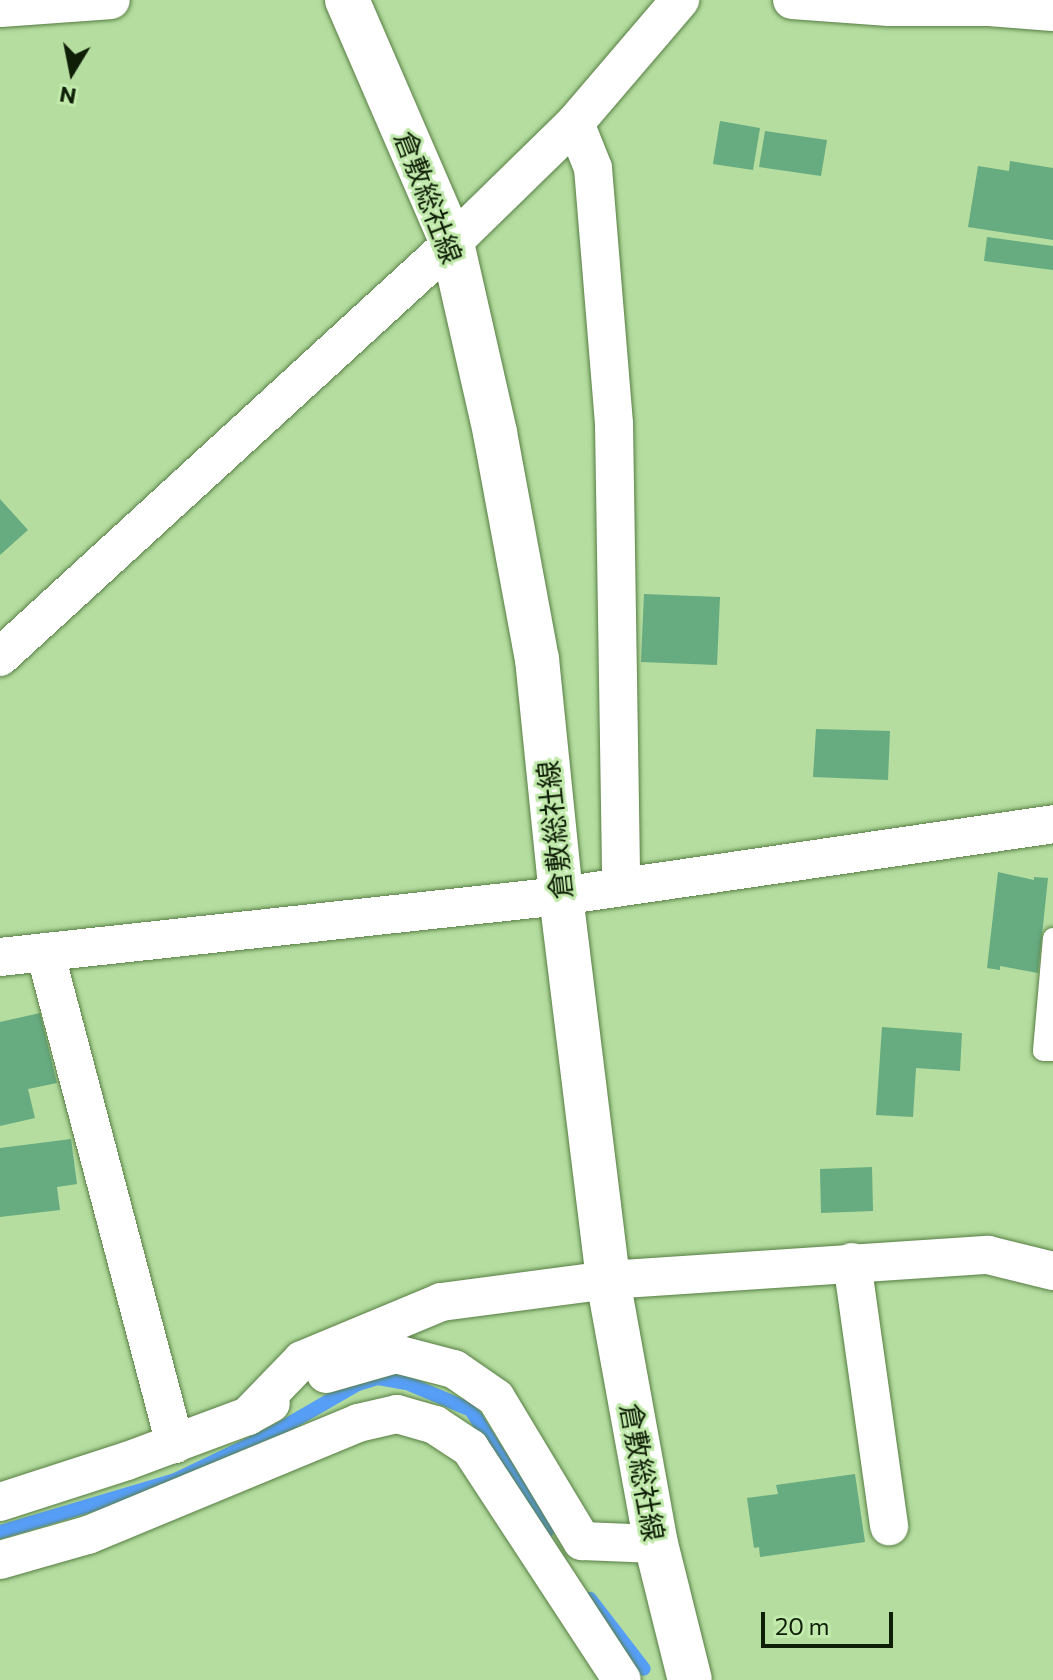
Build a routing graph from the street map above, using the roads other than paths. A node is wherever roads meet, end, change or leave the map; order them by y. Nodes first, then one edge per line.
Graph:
1 (111, 0) edge
2 (321, 0) edge
3 (347, 0) edge
4 (366, 0) edge
5 (680, 0) edge
6 (792, 0) edge
7 (0, 8) edge
8 (1053, 12) edge
9 (575, 123) junction
10 (452, 243) junction
11 (2, 653) edge
12 (1053, 824) edge
13 (621, 886) junction
14 (561, 896) junction
15 (1053, 938) edge
16 (0, 957) edge
17 (49, 966) junction
18 (1053, 1051) edge
19 (852, 1262) junction
20 (1053, 1271) edge
21 (608, 1280) junction
22 (248, 1416) junction
23 (175, 1444) junction
24 (0, 1502) edge
25 (889, 1526) dead end
26 (656, 1544) junction
27 (0, 1560) edge
28 (622, 1680) edge
29 (690, 1680) edge

1 - 7 street
2 - 3 street
3 - 4 street
3 - 10 main road, 倉敷総社線
5 - 9 street
6 - 8 street
9 - 10 street
9 - 13 street
10 - 11 street
10 - 14 main road, 倉敷総社線
12 - 13 street
13 - 14 street
14 - 17 street
14 - 21 main road, 倉敷総社線
15 - 18 lane
16 - 17 street
17 - 23 street
19 - 20 street
19 - 21 street
19 - 25 street
21 - 22 street
21 - 26 main road, 倉敷総社線
22 - 23 street
22 - 26 street
23 - 24 street
26 - 29 main road, 倉敷総社線
27 - 28 street

